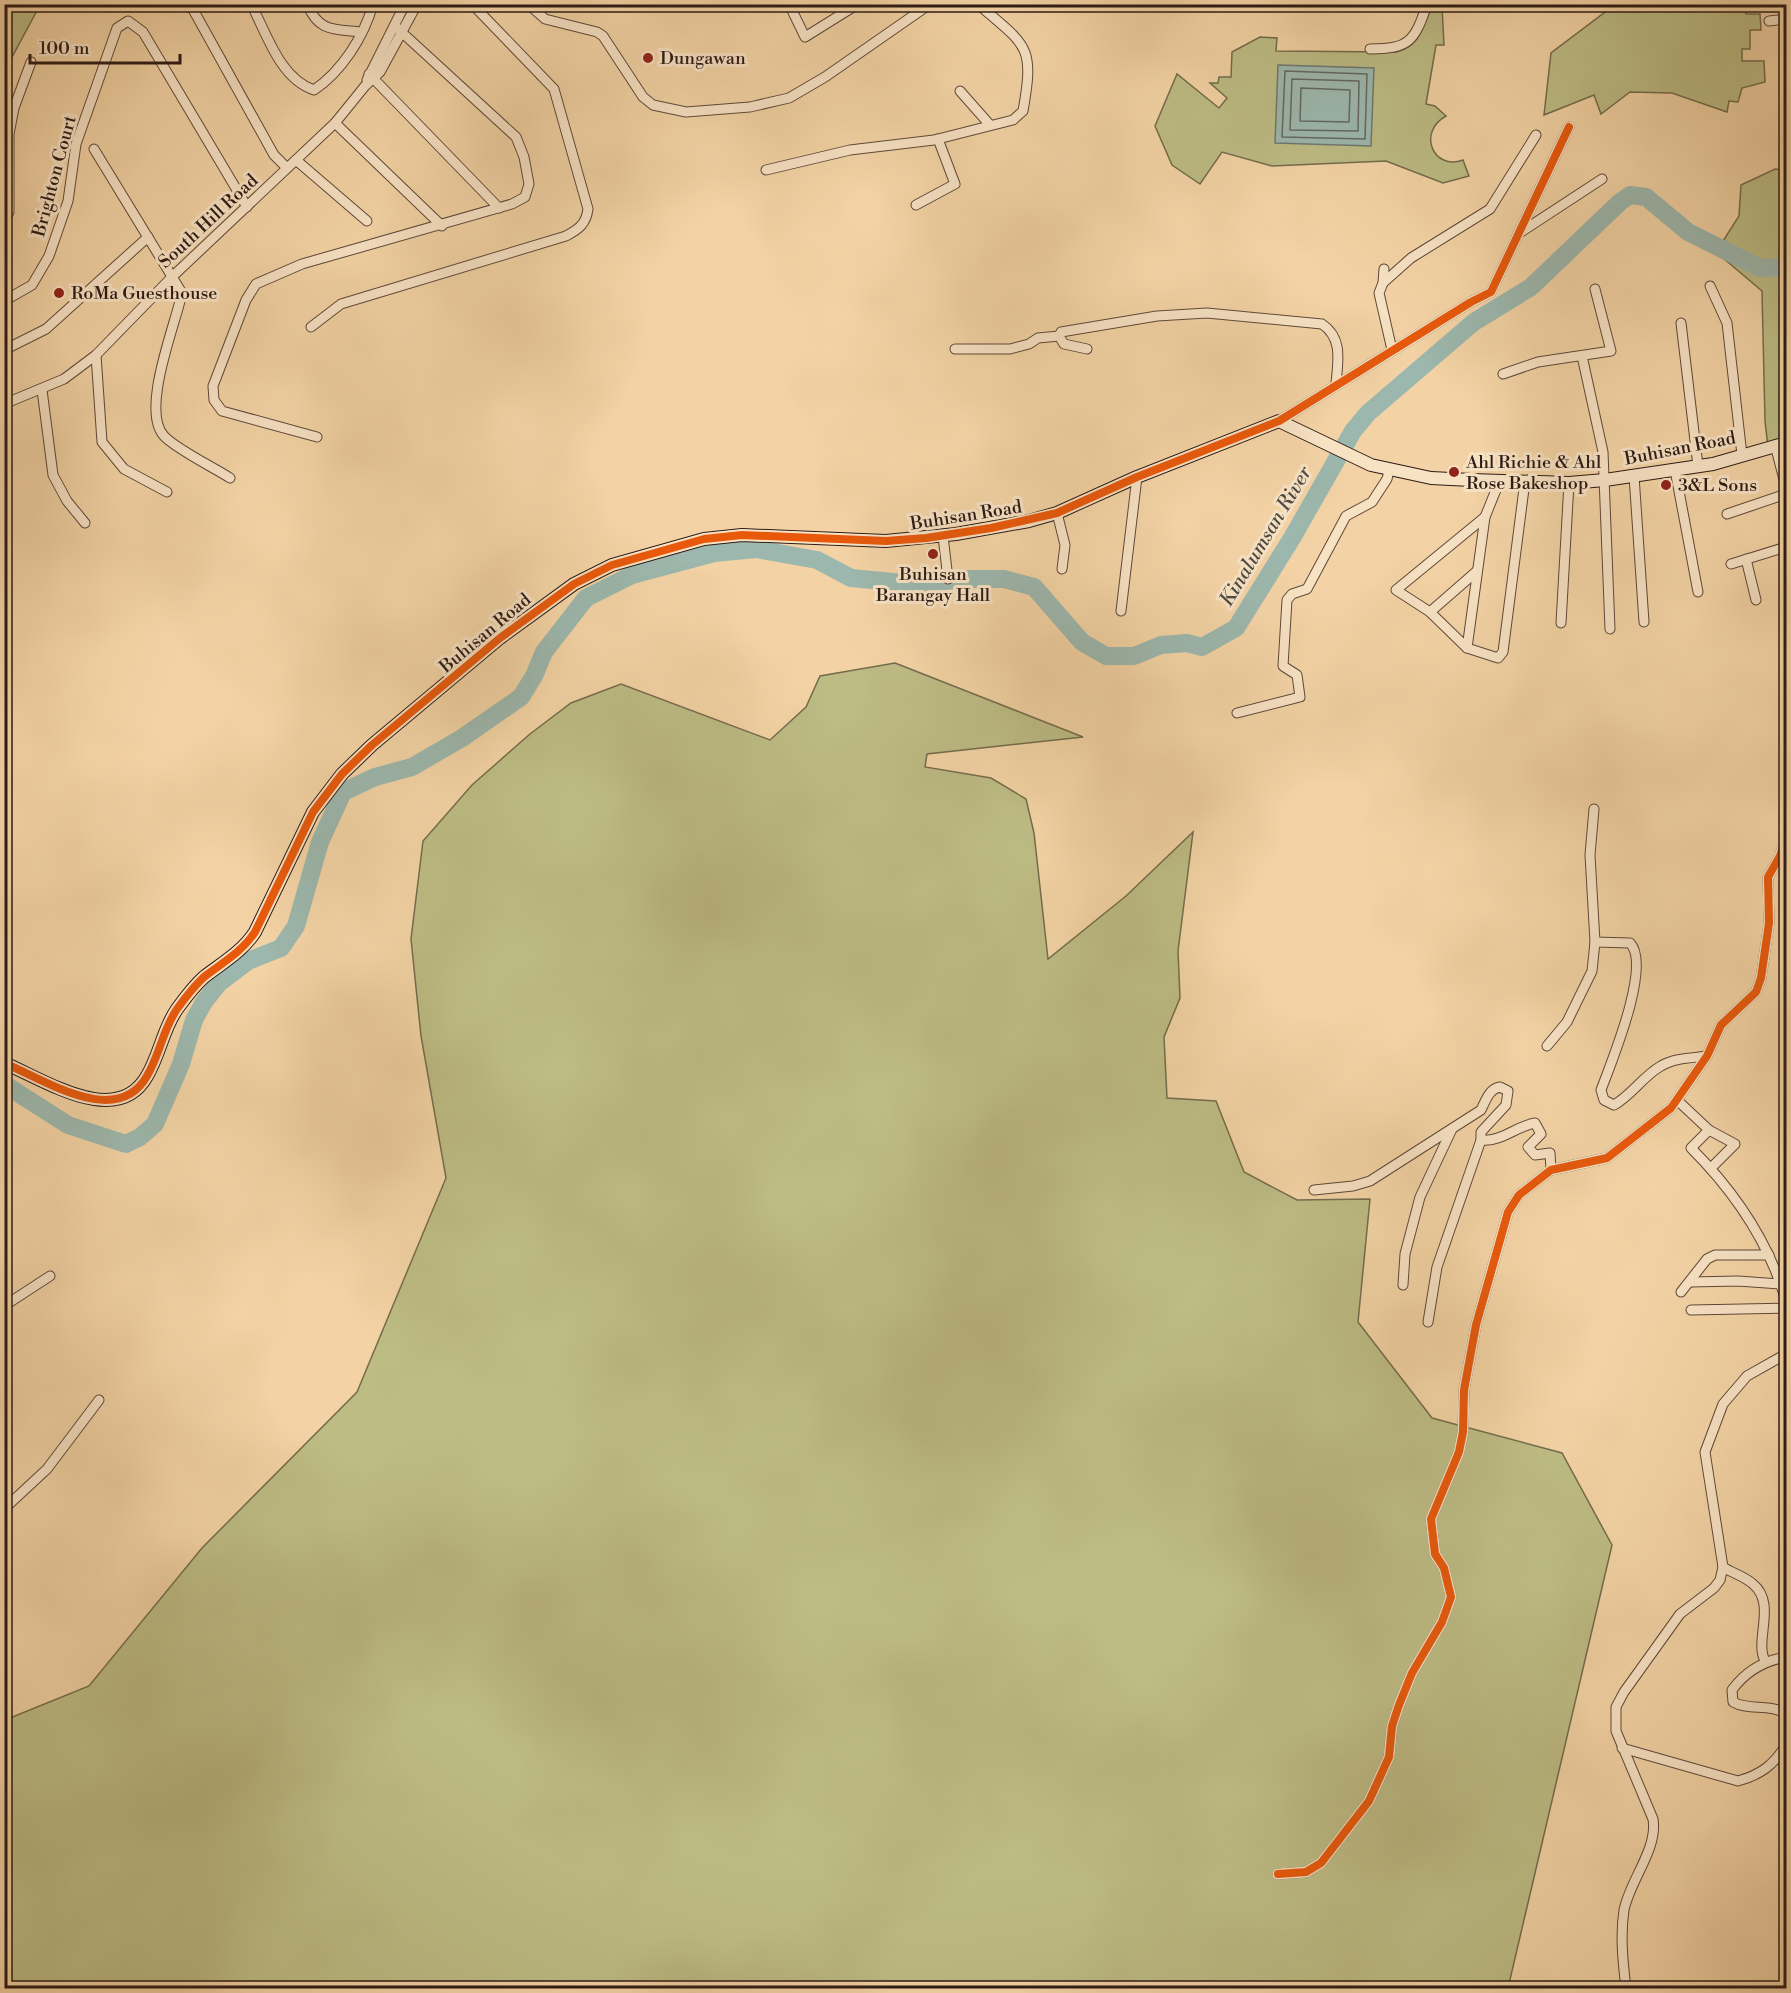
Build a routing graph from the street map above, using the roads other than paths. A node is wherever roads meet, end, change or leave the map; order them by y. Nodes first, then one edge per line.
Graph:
1 (190, 4) edge
2 (251, 4) edge
3 (307, 4) edge
4 (374, 4) edge
5 (405, 4) edge
6 (417, 4) edge
7 (472, 4) edge
8 (528, 4) edge
9 (789, 4) edge
10 (858, 4) edge
11 (930, 4) edge
12 (978, 4) edge
13 (1426, 4) edge
14 (1786, 19) edge
15 (1769, 21) dead end
16 (396, 27) junction
17 (361, 32) junction
18 (404, 32) junction
19 (1370, 49) dead end
20 (31, 62) dead end
21 (371, 77) junction
22 (960, 92) dead end
23 (335, 123) junction
24 (990, 125) junction
25 (1569, 127) dead end
26 (1536, 135) dead end
27 (938, 139) junction
28 (94, 149) dead end
29 (296, 160) junction
30 (287, 168) junction
31 (766, 170) dead end
32 (1602, 179) dead end
33 (916, 205) dead end
34 (247, 207) junction
35 (499, 208) junction
36 (367, 221) dead end
37 (4, 223) edge
38 (442, 226) junction
39 (1521, 232) junction
40 (148, 237) junction
41 (1384, 269) dead end
42 (173, 276) junction
43 (1383, 283) junction
44 (1710, 286) dead end
45 (1595, 289) dead end
46 (4, 302) edge
47 (1681, 324) dead end
48 (311, 327) dead end
49 (1059, 336) junction
50 (955, 349) dead end
51 (1087, 349) dead end
52 (4, 350) edge
53 (1392, 350) junction
54 (96, 355) junction
55 (1582, 356) junction
56 (1503, 374) dead end
57 (1336, 383) junction
58 (42, 390) junction
59 (4, 404) edge
60 (1279, 421) junction
61 (317, 436) dead end
62 (1781, 444) edge
63 (1742, 455) junction
64 (1784, 465) edge
65 (1698, 466) junction
66 (1675, 470) junction
67 (1389, 471) junction
68 (1634, 476) junction
69 (1137, 477) junction
70 (230, 478) dead end
71 (1500, 480) junction
72 (1605, 480) junction
73 (1525, 481) junction
74 (1569, 483) junction
75 (1786, 487) edge
76 (167, 492) dead end
77 (1786, 494) edge
78 (1057, 513) junction
79 (1728, 514) dead end
80 (1485, 517) junction
81 (85, 523) dead end
82 (943, 536) junction
83 (1786, 551) edge
84 (1746, 559) junction
85 (1731, 564) dead end
86 (1062, 569) dead end
87 (1477, 571) junction
88 (948, 579) dead end
89 (1698, 592) dead end
90 (1756, 600) dead end
91 (1121, 610) dead end
92 (1430, 612) junction
93 (1644, 622) dead end
94 (1561, 623) dead end
95 (1610, 629) dead end
96 (1467, 648) junction
97 (1238, 713) dead end
98 (1594, 809) dead end
99 (1786, 837) edge
100 (1595, 942) junction
101 (1547, 1046) dead end
102 (1707, 1056) junction
103 (4, 1063) edge
104 (1677, 1100) junction
105 (1452, 1130) junction
106 (1709, 1130) junction
107 (1481, 1140) junction
108 (1711, 1168) junction
109 (1551, 1170) junction
110 (1314, 1190) dead end
111 (1768, 1255) junction
112 (50, 1276) dead end
113 (1690, 1282) junction
114 (1781, 1284) junction
115 (1403, 1285) dead end
116 (1680, 1292) dead end
117 (1786, 1301) edge
118 (4, 1306) edge
119 (1786, 1308) edge
120 (1691, 1310) dead end
121 (1428, 1322) dead end
122 (1786, 1354) edge
123 (99, 1400) dead end
124 (4, 1509) edge
125 (1723, 1567) junction
126 (1786, 1657) edge
127 (1765, 1661) junction
128 (1786, 1714) edge
129 (1786, 1745) edge
130 (1622, 1748) junction
131 (1278, 1874) dead end
132 (1626, 1989) edge

1 - 30 street
2 - 17 street
3 - 17 street
4 - 17 street
5 - 16 street, South Hill Road
6 - 18 street, South Hill Road
7 - 48 street
8 - 11 street
9 - 10 street
12 - 24 street
13 - 19 street
14 - 15 street
16 - 18 street
16 - 21 street, South Hill Road
18 - 21 street, South Hill Road
18 - 35 street
20 - 37 street, Brighton Court
21 - 23 street, South Hill Road
21 - 35 street
22 - 24 street
23 - 29 street, South Hill Road
23 - 38 street
24 - 27 street
25 - 39 street
26 - 43 street
27 - 31 street
27 - 33 street
28 - 40 street
29 - 30 street, South Hill Road
29 - 36 street
30 - 34 street, South Hill Road
32 - 39 street
34 - 42 street, South Hill Road
34 - 46 street, Brighton Court
35 - 38 street
38 - 61 street
39 - 53 street
40 - 42 street
40 - 52 street
41 - 43 street
42 - 54 street, South Hill Road
42 - 70 street
43 - 53 street
44 - 63 street
45 - 55 street
47 - 65 street
49 - 50 street
49 - 51 street
49 - 57 street
53 - 57 street
54 - 58 street, South Hill Road
54 - 76 street
55 - 56 street
55 - 72 street
57 - 60 street
58 - 59 street, South Hill Road
58 - 81 street
60 - 67 street, Buhisan Road
60 - 69 street, Buhisan Road
62 - 63 street, Buhisan Road
62 - 64 street
63 - 65 street, Buhisan Road
64 - 75 street
65 - 66 street, Buhisan Road
66 - 68 street, Buhisan Road
66 - 89 street
67 - 71 street, Buhisan Road
67 - 97 street
68 - 72 street, Buhisan Road
68 - 93 street
69 - 78 street, Buhisan Road
69 - 91 street
71 - 73 street, Buhisan Road
71 - 80 street
72 - 74 street, Buhisan Road
72 - 95 street
73 - 74 street, Buhisan Road
73 - 96 street
74 - 94 street
77 - 79 street
78 - 82 street, Buhisan Road
78 - 86 street
80 - 87 street
80 - 92 street
82 - 88 street
82 - 103 street, Buhisan Road
83 - 84 street
84 - 85 street
84 - 90 street
87 - 92 street
87 - 96 street
92 - 96 street
98 - 100 street
99 - 102 street
100 - 101 street
100 - 102 street
102 - 104 street
104 - 106 street
104 - 109 street
105 - 107 street
105 - 110 street
105 - 115 street
106 - 108 street
106 - 108 street
107 - 109 street
107 - 121 street
108 - 111 street
109 - 131 street
111 - 113 street
111 - 114 street
112 - 118 street
113 - 114 street
113 - 116 street
114 - 117 street
119 - 120 street
122 - 125 street
123 - 124 street
125 - 127 street
125 - 130 street
126 - 127 street
127 - 128 street
129 - 130 street
130 - 132 street

